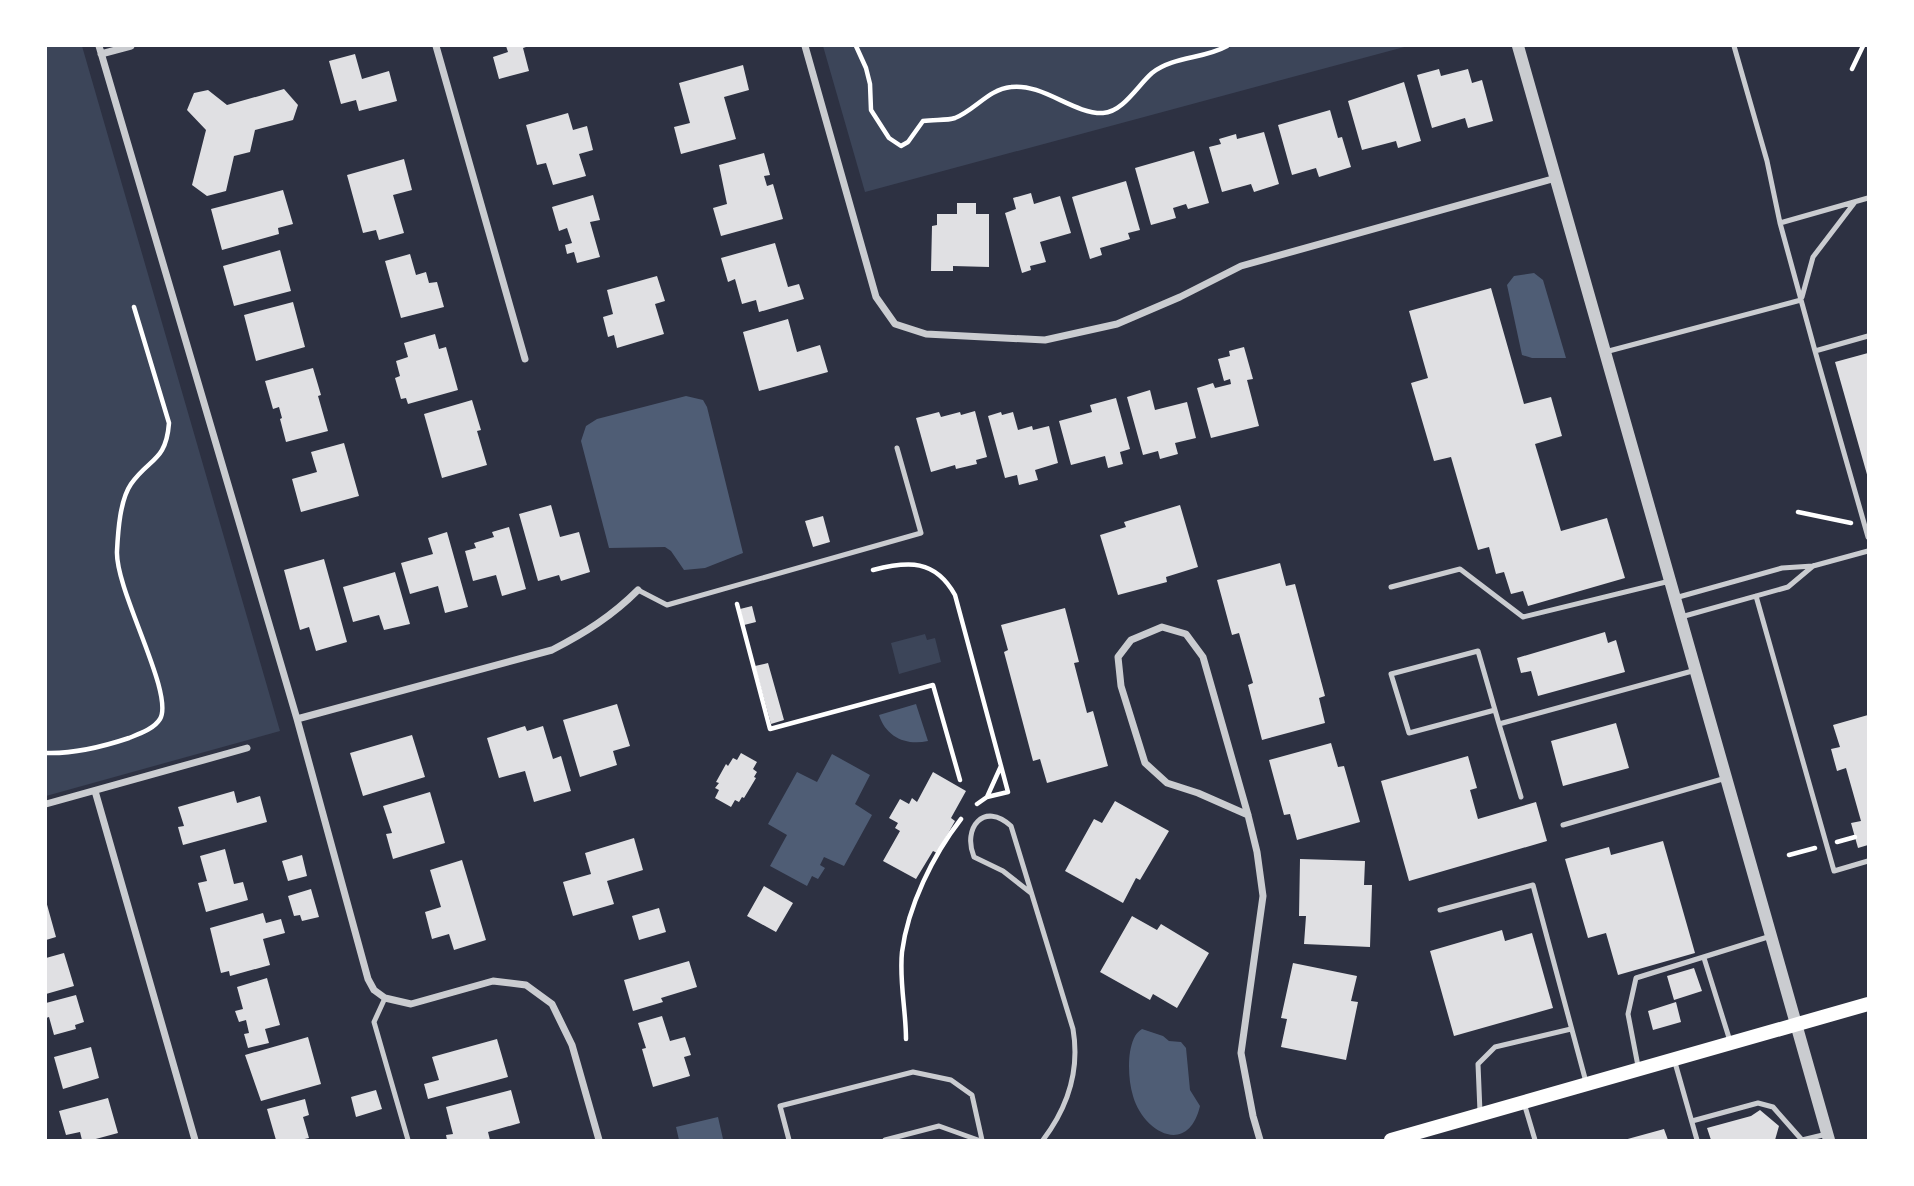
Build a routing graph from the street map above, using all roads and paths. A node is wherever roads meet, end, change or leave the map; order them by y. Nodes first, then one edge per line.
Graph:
1 (131, 46) edge
2 (436, 46) edge
3 (805, 46) edge
4 (856, 46) edge
5 (1227, 46) edge
6 (1518, 46) edge
7 (1734, 46) edge
8 (1863, 46) edge
9 (100, 50) edge
10 (1852, 68) dead end
11 (1556, 178) junction
12 (1868, 198) edge
13 (1855, 202) junction
14 (1780, 223) junction
15 (1801, 300) junction
16 (134, 307) dead end
17 (1868, 336) edge
18 (1815, 351) junction
19 (1605, 352) junction
20 (525, 359) dead end
21 (897, 448) dead end
22 (1798, 512) dead end
23 (1866, 527) junction
24 (1868, 537) edge
25 (1868, 551) edge
26 (1813, 566) junction
27 (873, 570) dead end
28 (1670, 581) junction
29 (1391, 587) dead end
30 (638, 590) joint
31 (1756, 596) junction
32 (1675, 598) junction
33 (737, 604) dead end
34 (1681, 618) junction
35 (1696, 670) junction
36 (1495, 710) junction
37 (297, 719) junction
38 (1499, 724) junction
39 (247, 747) dead end
40 (46, 753) edge
41 (1001, 766) junction
42 (1726, 778) junction
43 (960, 780) dead end
44 (95, 791) junction
45 (987, 797) junction
46 (1521, 797) dead end
47 (46, 804) edge
48 (971, 809) dead end
49 (965, 814) dead end
50 (1248, 816) junction
51 (1563, 825) dead end
52 (1868, 861) edge
53 (1031, 893) junction
54 (1440, 911) dead end
55 (1771, 936) junction
56 (1704, 958) junction
57 (385, 998) junction
58 (1868, 1004) edge
59 (1796, 1024) junction
60 (1572, 1028) junction
61 (906, 1038) dead end
62 (1731, 1043) junction
63 (1674, 1059) junction
64 (1639, 1070) junction
65 (1587, 1085) junction
66 (1524, 1103) junction
67 (1480, 1115) junction
68 (1692, 1121) junction
69 (1423, 1136) edge
70 (1828, 1137) edge
71 (195, 1140) edge
72 (408, 1140) edge
73 (599, 1140) edge
74 (789, 1140) edge
75 (885, 1140) edge
76 (980, 1140) edge
77 (1043, 1140) edge
78 (1260, 1140) edge
79 (1391, 1140) edge
80 (1535, 1140) edge
81 (1697, 1140) edge

1 - 9 street
2 - 20 street
3 - 11 street
4 - 5 path
6 - 11 street
7 - 14 lane
8 - 10 path
9 - 37 street
11 - 19 street
12 - 13 lane
13 - 14 lane
13 - 15 lane
14 - 15 lane
15 - 18 lane
15 - 19 lane
16 - 40 path
17 - 18 lane
18 - 23 lane
19 - 28 street
21 - 30 lane
22 - 23 path
23 - 24 lane
25 - 26 lane
26 - 31 lane
26 - 32 lane
27 - 41 path
28 - 29 lane
28 - 32 street
30 - 37 street
31 - 34 lane
31 - 52 lane
32 - 34 street
33 - 43 path
34 - 35 street
35 - 38 lane
35 - 42 street
36 - 36 lane
36 - 38 lane
37 - 57 street
38 - 46 lane
39 - 44 street
41 - 45 path
41 - 45 path
42 - 51 lane
42 - 55 street
44 - 47 street
44 - 71 street
45 - 48 path
49 - 61 path
50 - 50 street
50 - 78 street
53 - 53 lane
53 - 77 lane
54 - 60 lane
55 - 56 lane
55 - 59 street
56 - 62 lane
56 - 64 lane
57 - 72 lane
57 - 73 street
58 - 59 main road
59 - 62 main road
59 - 70 street
60 - 65 lane
60 - 67 lane
62 - 63 main road
63 - 64 main road
63 - 68 lane
64 - 65 main road
65 - 66 main road
66 - 67 main road
66 - 80 lane
67 - 69 main road
68 - 70 lane
68 - 81 lane
69 - 79 main road
74 - 76 lane
75 - 76 lane

